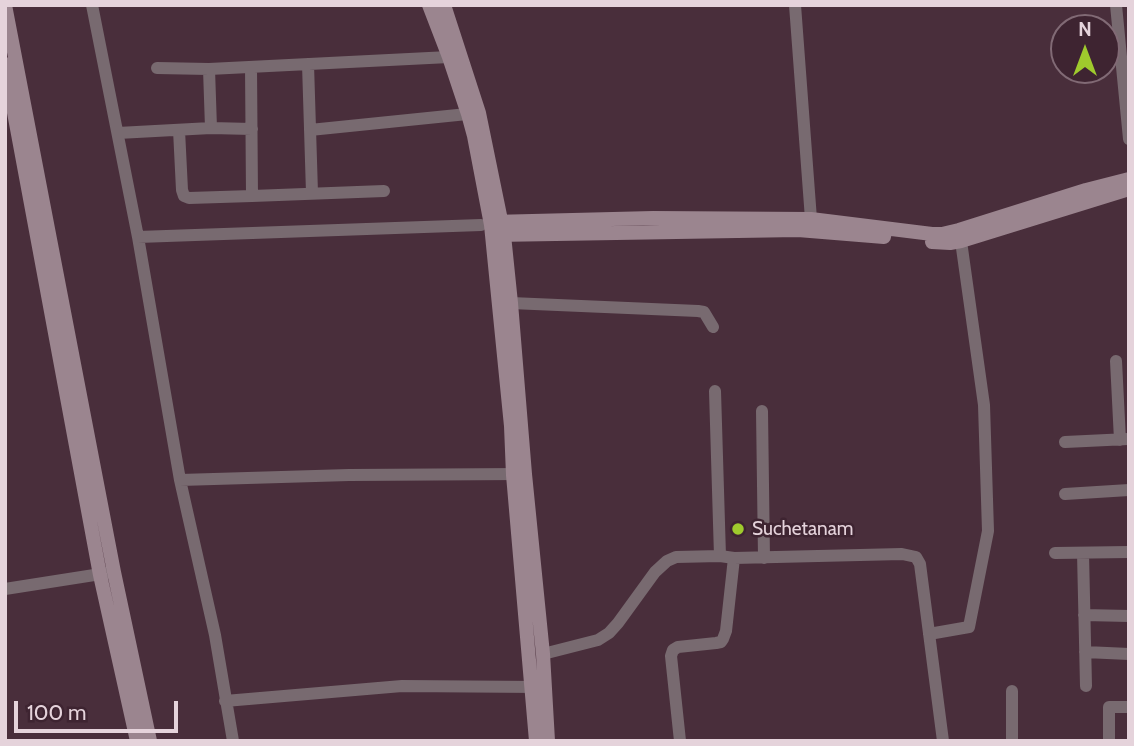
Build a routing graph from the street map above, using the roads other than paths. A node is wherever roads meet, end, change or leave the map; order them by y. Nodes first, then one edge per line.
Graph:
1 (5, 5) edge
2 (92, 5) edge
3 (429, 5) edge
4 (444, 5) edge
5 (795, 5) edge
6 (1116, 5) edge
7 (449, 57) junction
8 (5, 64) edge
9 (308, 64) junction
10 (251, 67) junction
11 (157, 68) dead end
12 (209, 69) junction
13 (14, 100) edge
14 (473, 113) junction
15 (212, 128) junction
16 (251, 129) junction
17 (179, 130) junction
18 (310, 130) junction
19 (118, 132) junction
20 (1129, 139) edge
21 (1129, 179) edge
22 (1129, 189) edge
23 (384, 191) dead end
24 (312, 193) junction
25 (252, 196) junction
26 (811, 219) junction
27 (494, 228) junction
28 (960, 236) junction
29 (138, 237) junction
30 (511, 303) junction
31 (713, 327) dead end
32 (1116, 362) dead end
33 (715, 391) dead end
34 (762, 411) dead end
35 (1125, 439) edge
36 (1065, 442) dead end
37 (519, 475) junction
38 (180, 480) junction
39 (1129, 490) edge
40 (1065, 494) dead end
41 (1129, 552) edge
42 (1055, 553) dead end
43 (1083, 553) junction
44 (727, 557) junction
45 (764, 558) junction
46 (107, 573) junction
47 (5, 589) edge
48 (1084, 615) junction
49 (1129, 616) edge
50 (929, 634) junction
51 (1085, 652) junction
52 (543, 654) junction
53 (1129, 654) edge
54 (1086, 686) dead end
55 (538, 687) junction
56 (1012, 691) dead end
57 (225, 701) junction
58 (1129, 707) edge
59 (137, 741) edge
60 (150, 741) edge
61 (233, 741) edge
62 (536, 741) edge
63 (548, 741) edge
64 (680, 741) edge
65 (943, 741) edge
66 (1012, 741) edge
67 (1109, 741) edge

1 - 13 street
2 - 19 street
3 - 7 street
4 - 14 street
5 - 26 street
6 - 20 street
7 - 9 street
7 - 14 street
8 - 13 street
9 - 10 street
9 - 18 street
10 - 12 street
10 - 16 street
11 - 12 street
12 - 15 street
13 - 46 street
14 - 18 street
14 - 27 street
15 - 16 street
15 - 17 street
16 - 25 street
17 - 19 street
17 - 25 street
18 - 24 street
19 - 29 street
21 - 28 street
22 - 28 street
23 - 24 street
24 - 25 street
26 - 27 street
26 - 28 street
27 - 28 street
27 - 29 street
27 - 30 street
27 - 37 street
28 - 50 street
29 - 38 street
30 - 31 street
30 - 37 street
32 - 35 street
33 - 44 street
34 - 45 street
35 - 36 street
37 - 38 street
37 - 52 street
37 - 55 street
38 - 57 street
39 - 40 street
41 - 43 street
42 - 43 street
43 - 48 street
44 - 45 street
44 - 52 street
44 - 64 street
45 - 50 street
46 - 47 street
46 - 59 street
46 - 60 street
48 - 49 street
48 - 51 street
50 - 65 street
51 - 53 street
51 - 54 street
52 - 55 street
55 - 57 street
55 - 62 street
55 - 63 street
56 - 66 street
57 - 61 street
58 - 67 street

